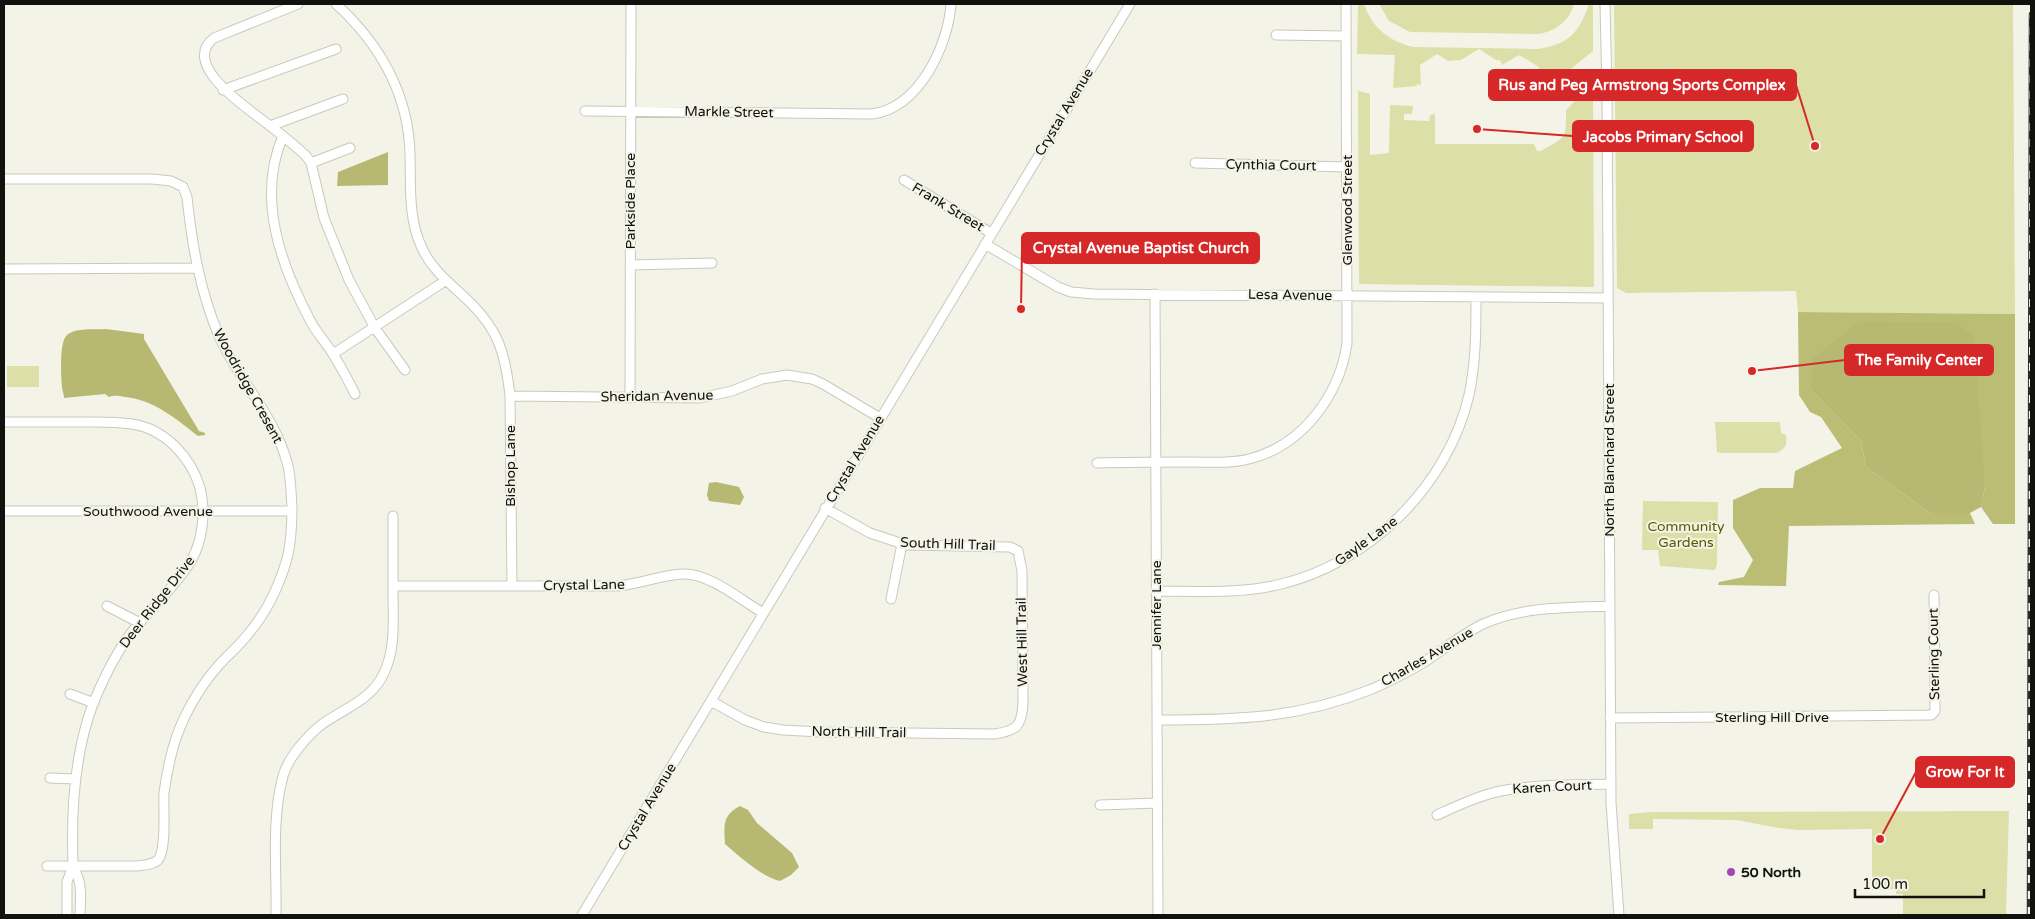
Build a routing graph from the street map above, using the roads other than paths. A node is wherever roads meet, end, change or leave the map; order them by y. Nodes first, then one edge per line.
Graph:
1 (298, 4) edge
2 (336, 4) edge
3 (631, 4) edge
4 (951, 4) edge
5 (1130, 4) edge
6 (1346, 4) edge
7 (1605, 4) edge
8 (1276, 35) dead end
9 (1346, 36) junction
10 (336, 49) dead end
11 (223, 90) junction
12 (343, 99) dead end
13 (585, 111) dead end
14 (630, 112) junction
15 (270, 126) junction
16 (283, 136) junction
17 (350, 148) dead end
18 (1195, 163) dead end
19 (311, 164) junction
20 (1346, 167) junction
21 (4, 180) edge
22 (904, 180) dead end
23 (991, 233) junction
24 (985, 244) junction
25 (712, 264) dead end
26 (630, 265) junction
27 (197, 268) junction
28 (4, 269) edge
29 (445, 280) junction
30 (1155, 294) junction
31 (1348, 296) junction
32 (1476, 297) junction
33 (1608, 298) junction
34 (375, 328) junction
35 (333, 354) junction
36 (405, 370) dead end
37 (356, 394) dead end
38 (510, 396) junction
39 (630, 398) junction
40 (880, 418) junction
41 (4, 422) edge
42 (1155, 462) junction
43 (1097, 463) dead end
44 (826, 508) junction
45 (292, 510) junction
46 (4, 511) edge
47 (203, 511) junction
48 (393, 516) dead end
49 (902, 544) junction
50 (1018, 551) joint
51 (393, 586) junction
52 (512, 586) junction
53 (1156, 591) junction
54 (1934, 595) dead end
55 (891, 599) dead end
56 (107, 606) dead end
57 (1610, 606) junction
58 (763, 613) junction
59 (140, 623) junction
60 (70, 694) dead end
61 (711, 701) junction
62 (94, 703) junction
63 (1934, 713) joint
64 (1610, 718) junction
65 (1157, 720) junction
66 (1013, 730) joint
67 (50, 778) dead end
68 (75, 779) junction
69 (1611, 784) junction
70 (1157, 803) junction
71 (1100, 805) dead end
72 (1437, 814) dead end
73 (47, 866) dead end
74 (73, 866) junction
75 (67, 915) edge
76 (80, 915) edge
77 (276, 915) edge
78 (582, 915) edge
79 (1158, 915) edge
80 (1619, 915) edge

1 - 11 street
2 - 29 street, Bishop Lane
3 - 14 street, Parkside Place
4 - 14 street, Markle Street
5 - 23 street, Crystal Avenue
6 - 9 street, Glenwood Street
7 - 33 street, North Blanchard Street
8 - 9 street
9 - 20 street, Glenwood Street
10 - 11 street
11 - 15 street
12 - 15 street
13 - 14 street, Markle Street
14 - 26 street, Parkside Place
15 - 16 street
16 - 19 street
16 - 35 street
17 - 19 street
18 - 20 street, Cynthia Court
19 - 34 street
20 - 31 street, Glenwood Street
21 - 27 street, Woodridge Cresent
22 - 23 street, Frank Street
23 - 24 street, Crystal Avenue
24 - 30 street, Lesa Avenue
24 - 40 street, Crystal Avenue
25 - 26 street
26 - 39 street, Parkside Place
27 - 28 street
27 - 45 street, Woodridge Cresent
29 - 34 street
29 - 38 street, Bishop Lane
30 - 31 street, Lesa Avenue
30 - 42 street, Jennifer Lane
31 - 32 street, Lesa Avenue
31 - 42 street, Glenwood Street
32 - 33 street, Lesa Avenue
32 - 53 street, Gayle Lane
33 - 57 street, North Blanchard Street
34 - 35 street
34 - 36 street
35 - 37 street
38 - 39 street, Sheridan Avenue
38 - 52 street, Bishop Lane
39 - 40 street, Sheridan Avenue
40 - 44 street, Crystal Avenue
41 - 47 street, Deer Ridge Drive
42 - 43 street, Glenwood Street
42 - 53 street, Jennifer Lane
44 - 49 street, South Hill Trail
44 - 58 street, Crystal Avenue
45 - 47 street, Southwood Avenue
45 - 74 street, Woodridge Cresent
46 - 47 street, Southwood Avenue
47 - 59 street, Deer Ridge Drive
48 - 51 street
49 - 50 street, South Hill Trail
49 - 55 street
50 - 66 street, West Hill Trail
51 - 52 street, Crystal Lane
51 - 77 street
52 - 58 street, Crystal Lane
53 - 65 street, Jennifer Lane
54 - 63 street, Sterling Court
56 - 59 street
57 - 64 street, North Blanchard Street
57 - 65 street, Charles Avenue
58 - 61 street, Crystal Avenue
59 - 62 street, Deer Ridge Drive
60 - 62 street
61 - 66 street, North Hill Trail
61 - 78 street, Crystal Avenue
62 - 68 street, Deer Ridge Drive
63 - 64 street, Sterling Hill Drive
64 - 69 street, North Blanchard Street
65 - 70 street, Jennifer Lane
67 - 68 street
68 - 74 street, Deer Ridge Drive
69 - 72 street, Karen Court
69 - 80 street, North Blanchard Street
70 - 71 street
70 - 79 street, Jennifer Lane
73 - 74 street
74 - 75 street, Deer Ridge Drive
74 - 76 street, Deer Ridge Drive

